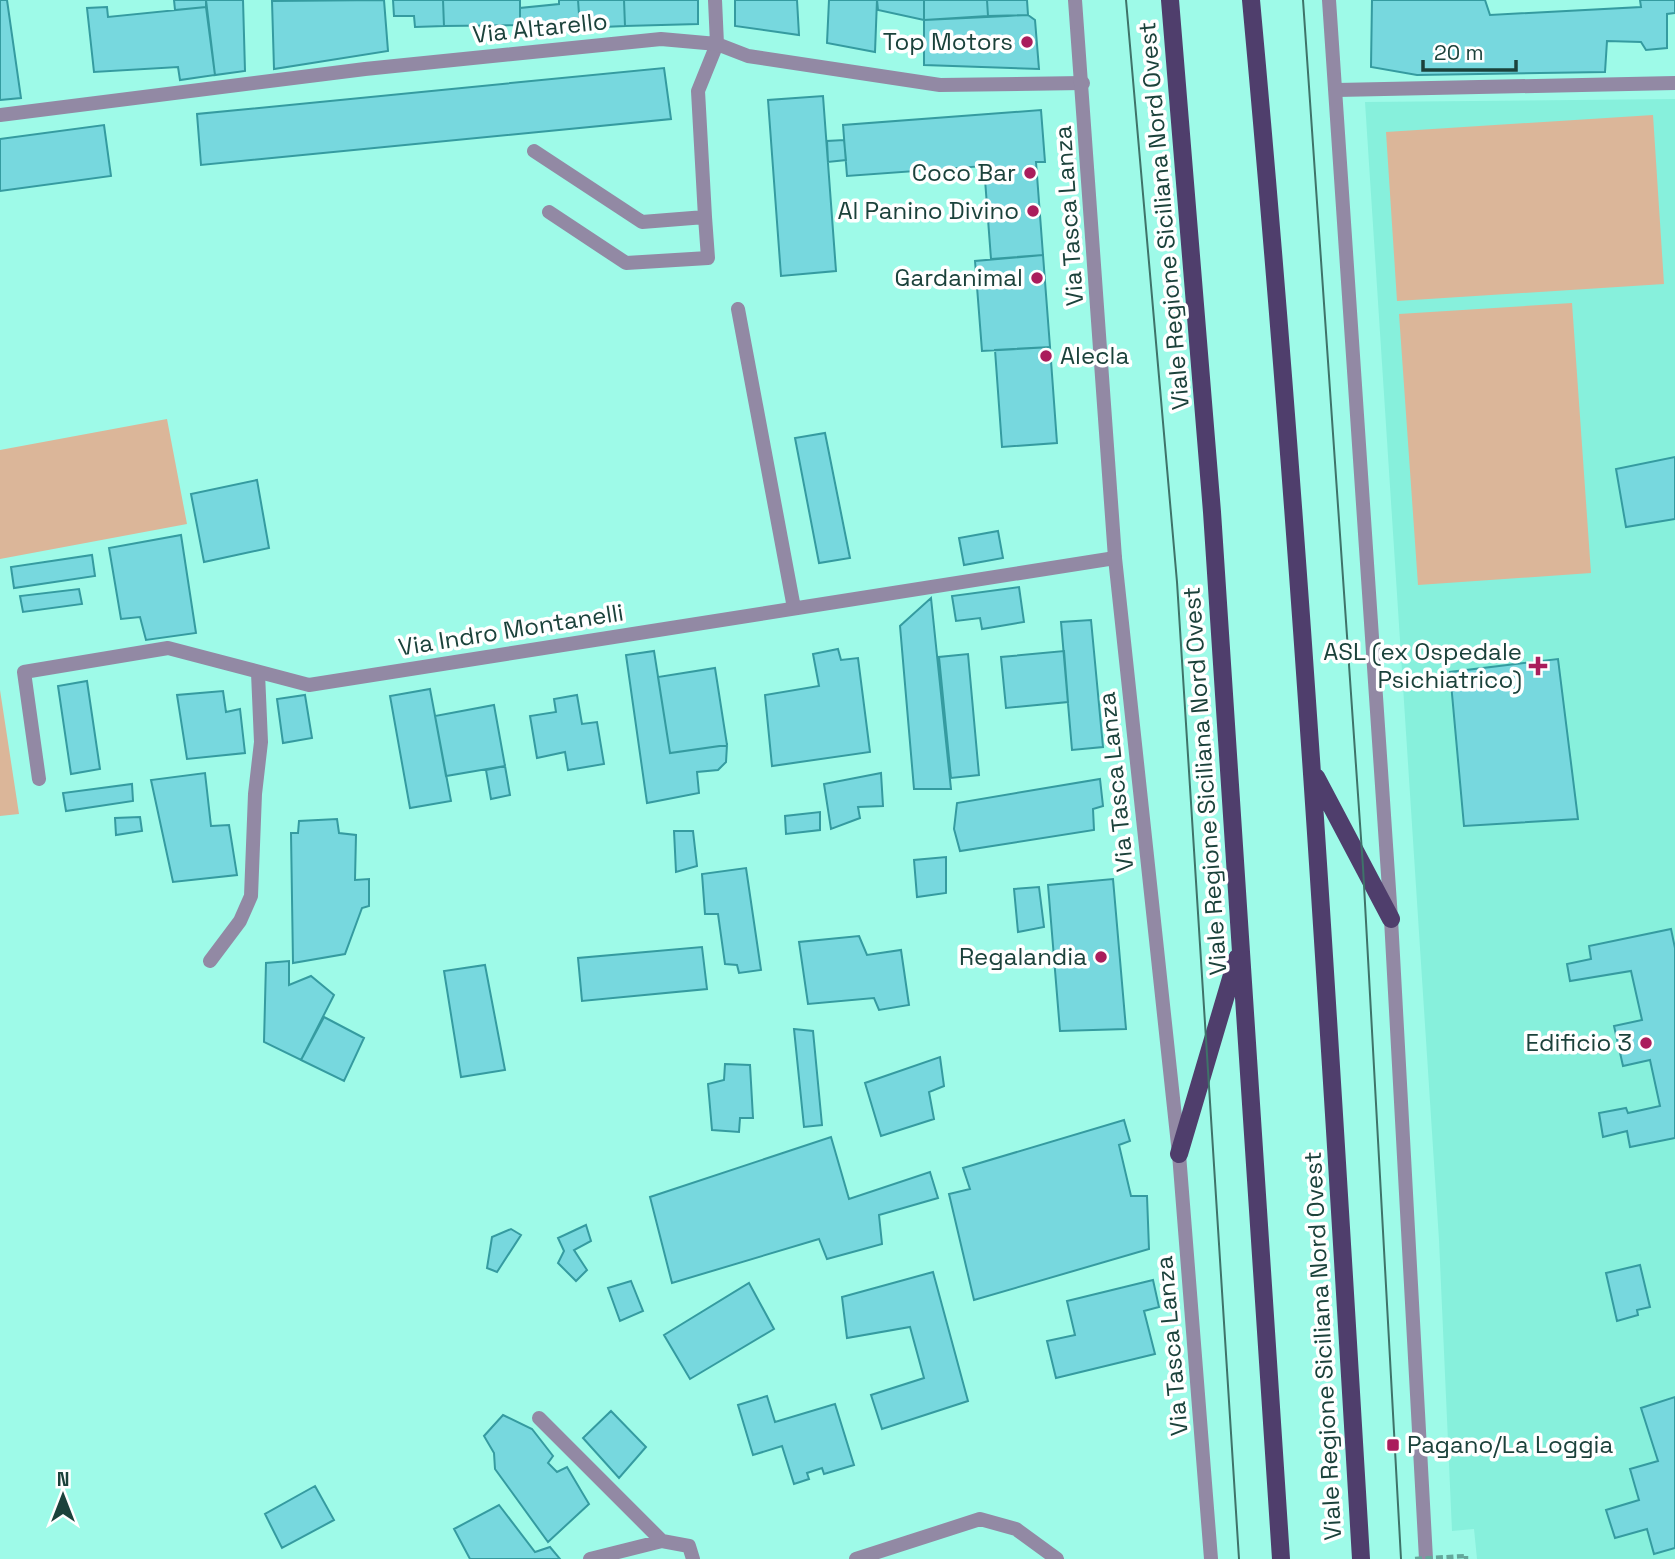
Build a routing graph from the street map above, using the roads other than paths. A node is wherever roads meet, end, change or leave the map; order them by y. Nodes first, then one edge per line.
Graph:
1 (715, 0) edge
2 (1075, 0) edge
3 (1170, 0) edge
4 (1251, 0) edge
5 (1329, 0) edge
6 (717, 44) junction
7 (1083, 83) junction
8 (1675, 83) edge
9 (1337, 90) junction
10 (0, 114) edge
11 (534, 151) dead end
12 (549, 212) dead end
13 (705, 217) junction
14 (738, 309) dead end
15 (1115, 558) junction
16 (794, 608) junction
17 (258, 673) junction
18 (1313, 772) junction
19 (39, 779) dead end
20 (1391, 919) junction
21 (1241, 944) junction
22 (210, 961) dead end
23 (1179, 1154) junction
24 (539, 1418) dead end
25 (662, 1541) junction
26 (590, 1559) edge
27 (693, 1559) edge
28 (856, 1559) edge
29 (1057, 1559) edge
30 (1211, 1559) edge
31 (1281, 1559) edge
32 (1361, 1559) edge
33 (1426, 1559) edge

1 - 6 street
2 - 7 street, Via Tasca Lanza
3 - 21 main road, Viale Regione Siciliana Nord Ovest
4 - 18 main road, Viale Regione Siciliana Nord Ovest
5 - 9 street
6 - 7 street, Via Altarello
6 - 10 street, Via Altarello
6 - 13 street
7 - 15 street, Via Tasca Lanza
8 - 9 street
9 - 20 street
11 - 13 street
12 - 13 street
14 - 16 street
15 - 16 street, Via Indro Montanelli
15 - 23 street, Via Tasca Lanza
16 - 17 street, Via Indro Montanelli
17 - 19 street, Via Indro Montanelli
17 - 22 street
18 - 20 main road
18 - 32 main road, Viale Regione Siciliana Nord Ovest
20 - 33 street
21 - 23 main road
21 - 31 main road, Viale Regione Siciliana Nord Ovest
23 - 30 street, Via Tasca Lanza
24 - 25 street
25 - 26 street
25 - 27 street
28 - 29 street

